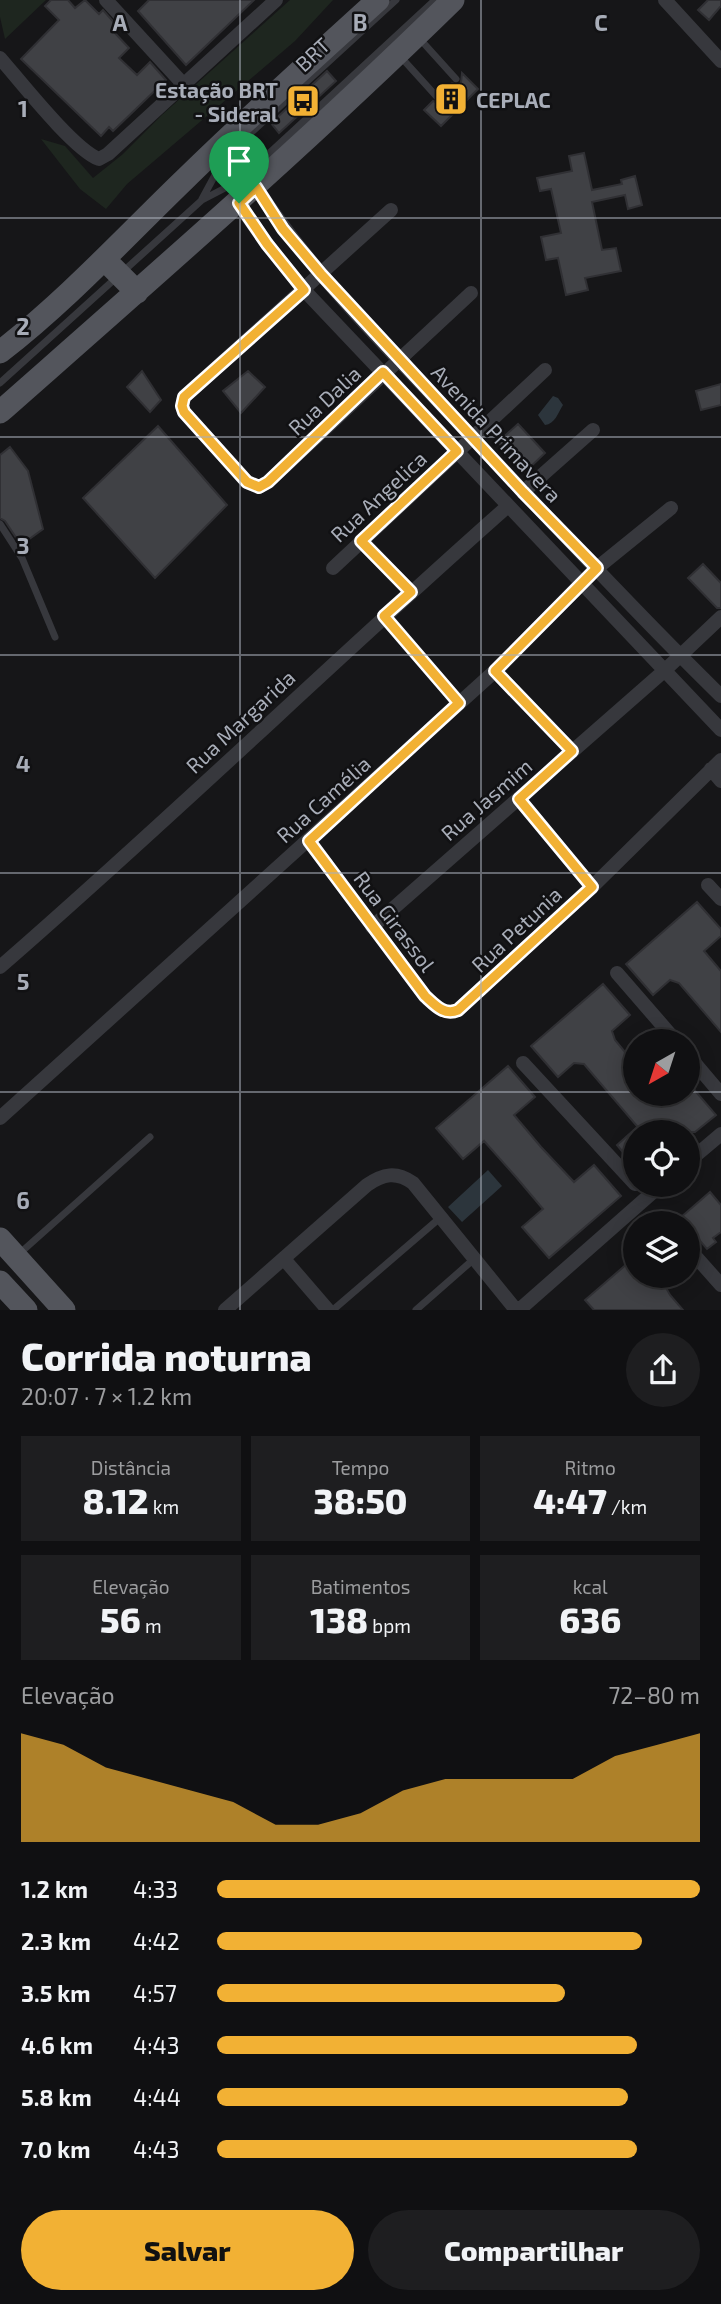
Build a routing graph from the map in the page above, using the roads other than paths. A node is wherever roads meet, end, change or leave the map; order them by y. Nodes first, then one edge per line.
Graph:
1 (106, 0) edge
2 (378, 0) edge
3 (396, 0) edge
4 (435, 0) edge
5 (453, 0) edge
6 (665, 0) edge
7 (272, 1) edge
8 (417, 36) junction
9 (398, 54) junction
10 (0, 58) edge
11 (721, 61) edge
12 (456, 79) dead end
13 (184, 85) junction
14 (437, 97) dead end
15 (256, 187) junction
16 (202, 200) junction
17 (239, 203) junction
18 (391, 210) dead end
19 (113, 267) junction
20 (321, 274) junction
21 (304, 290) junction
22 (136, 292) junction
23 (471, 293) dead end
24 (0, 352) edge
25 (398, 358) junction
26 (545, 370) dead end
27 (383, 372) junction
28 (0, 383) edge
29 (0, 412) edge
30 (593, 430) dead end
31 (472, 438) junction
32 (457, 451) junction
33 (523, 492) junction
34 (509, 506) junction
35 (671, 508) dead end
36 (0, 524) edge
37 (361, 541) junction
38 (333, 568) dead end
39 (597, 568) junction
40 (582, 583) junction
41 (411, 592) junction
42 (384, 616) junction
43 (721, 617) edge
44 (55, 637) dead end
45 (680, 655) junction
46 (495, 671) junction
47 (664, 671) junction
48 (721, 696) edge
49 (459, 703) junction
50 (721, 730) edge
51 (572, 751) junction
52 (716, 764) edge
53 (721, 781) edge
54 (519, 799) junction
55 (309, 841) junction
56 (708, 885) dead end
57 (592, 887) junction
58 (721, 899) edge
59 (372, 927) junction
60 (0, 967) edge
61 (617, 973) dead end
62 (458, 1010) joint
63 (666, 1029) edge
64 (523, 1063) dead end
65 (700, 1069) edge
66 (721, 1094) edge
67 (0, 1118) edge
68 (721, 1134) edge
69 (150, 1137) dead end
70 (700, 1152) edge
71 (623, 1170) edge
72 (647, 1197) edge
73 (441, 1217) junction
74 (0, 1239) edge
75 (16, 1257) junction
76 (285, 1259) junction
77 (475, 1259) junction
78 (700, 1261) edge
79 (0, 1282) edge
80 (721, 1285) edge
81 (26, 1310) edge
82 (64, 1310) edge
83 (225, 1310) edge
84 (330, 1310) edge
85 (416, 1310) edge
86 (518, 1310) edge

1 - 13 street
2 - 19 main road
3 - 16 lane, BRT
4 - 16 lane, BRT
5 - 8 main road
6 - 11 street
7 - 13 street
8 - 9 main road
8 - 12 lane
9 - 14 lane
9 - 15 main road
10 - 13 street
15 - 17 main road
15 - 20 street, Avenida Primavera
16 - 19 lane, BRT
17 - 21 street, Avenida Primavera
17 - 22 main road
18 - 20 street
19 - 22 main road
19 - 24 main road
19 - 28 lane, BRT
20 - 21 street
20 - 25 street, Avenida Primavera
21 - 27 street, Avenida Primavera
21 - 27 street, Rua Dalia
22 - 29 main road
23 - 25 street, Rua Dalia
25 - 27 street, Rua Dalia
25 - 31 street, Avenida Primavera
26 - 31 street, Rua Angelica
27 - 32 street, Avenida Primavera
30 - 33 street
31 - 32 street, Rua Angelica
31 - 33 street, Avenida Primavera
32 - 34 street, Avenida Primavera
32 - 37 street, Rua Angelica
33 - 39 street, Avenida Primavera
34 - 40 street, Avenida Primavera
34 - 41 street, Rua Margarida
35 - 39 street, Rua Camélia
36 - 44 lane
37 - 38 street, Rua Angelica
37 - 41 street
39 - 40 street, Rua Camélia
39 - 45 street, Avenida Primavera
40 - 46 street, Rua Camélia
40 - 47 street, Avenida Primavera
41 - 42 street, Rua Margarida
42 - 49 street
42 - 60 street, Rua Margarida
43 - 45 street, Rua Jasmim
45 - 47 street, Rua Jasmim
45 - 48 street, Avenida Primavera
46 - 49 street, Rua Camélia
46 - 51 street
47 - 50 street, Avenida Primavera
47 - 51 street, Rua Jasmim
49 - 55 street, Rua Camélia
51 - 54 street, Rua Jasmim
52 - 53 street
52 - 57 street, Rua Petunia
54 - 57 street
54 - 59 street, Rua Jasmim
55 - 59 street, Rua Girassol
55 - 67 street, Rua Camélia
56 - 58 street
57 - 62 street, Rua Petunia
59 - 62 street, Rua Girassol
61 - 63 street
64 - 71 street
65 - 66 street
68 - 70 street
69 - 75 lane
72 - 86 street
73 - 76 street
73 - 77 street
73 - 84 lane
74 - 75 main road
75 - 82 main road
76 - 83 street
76 - 84 street
77 - 85 lane
77 - 86 street
78 - 80 street
79 - 81 main road

